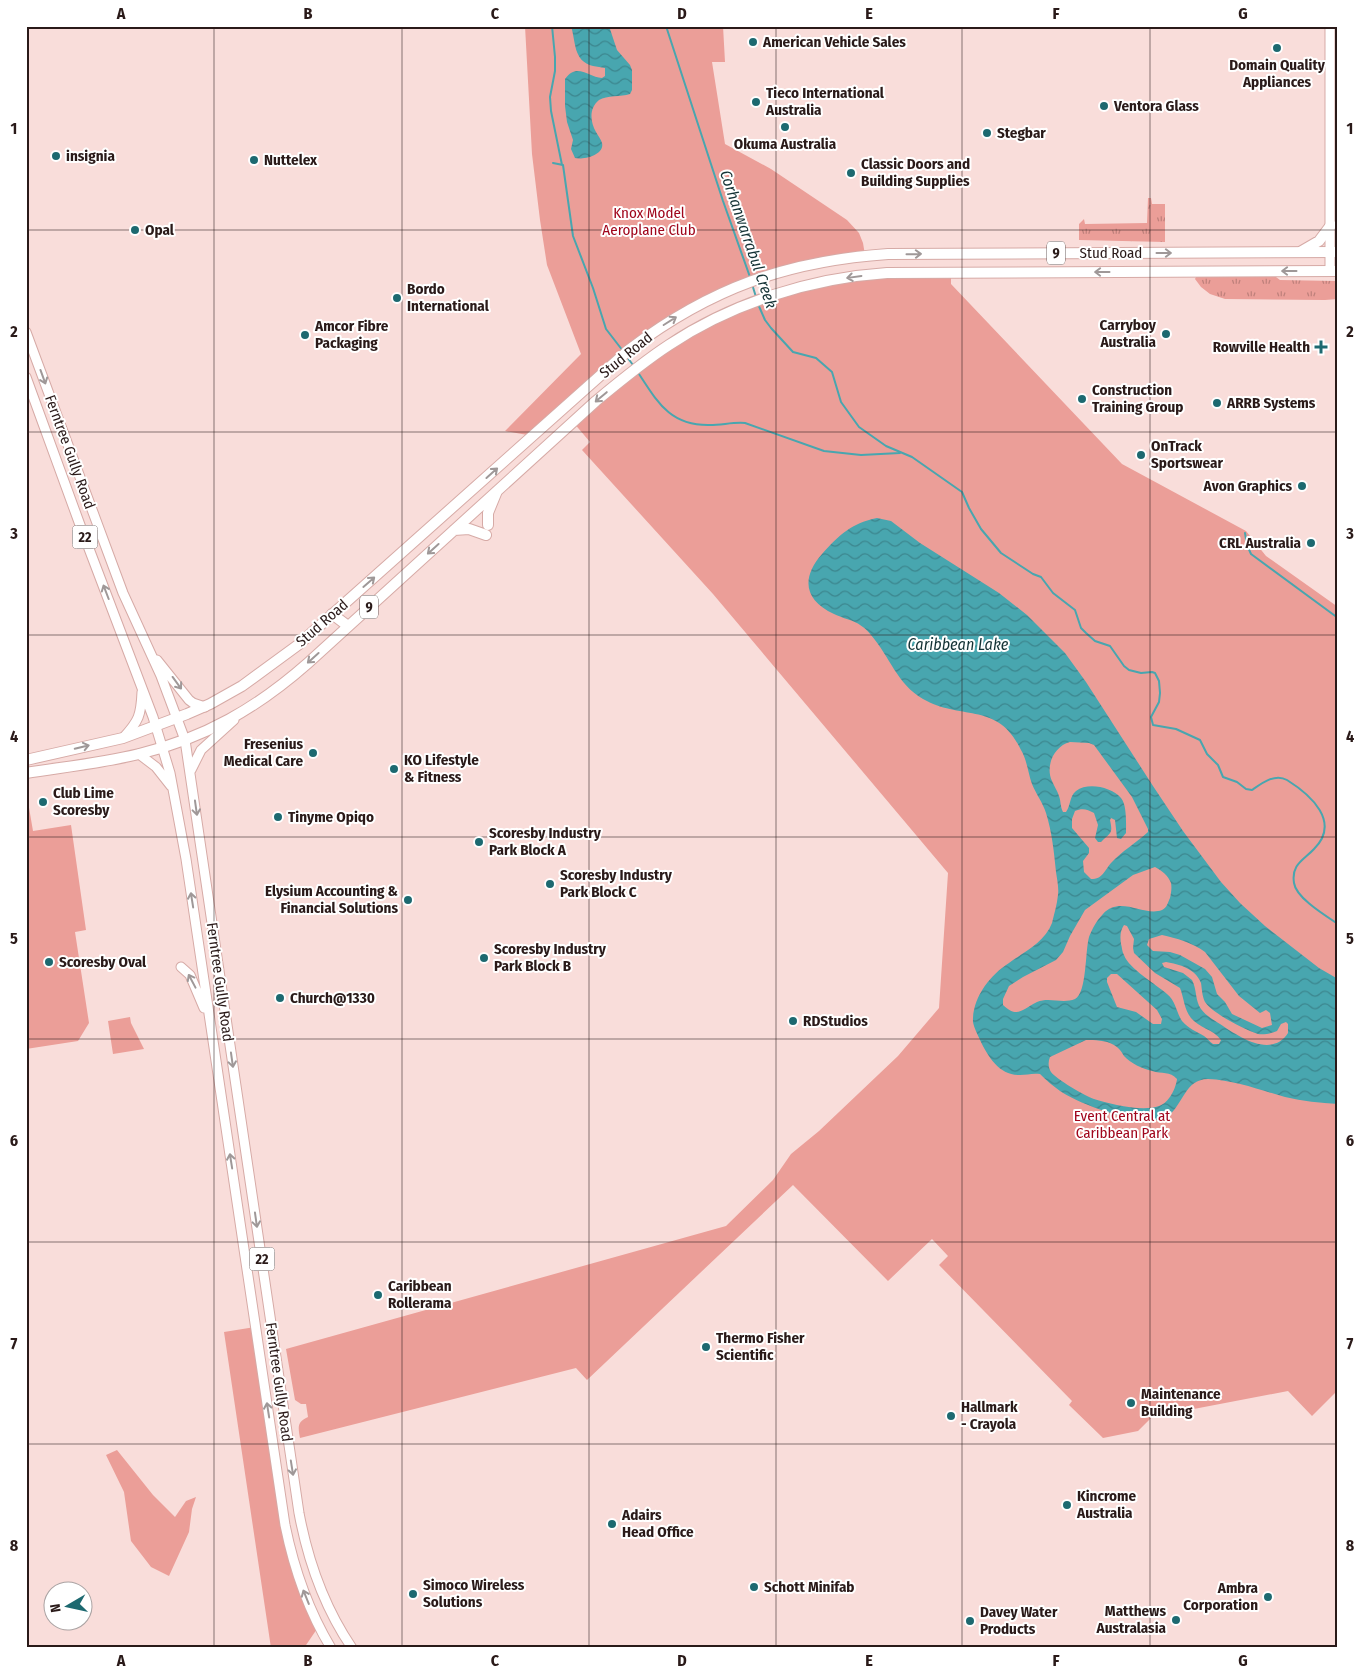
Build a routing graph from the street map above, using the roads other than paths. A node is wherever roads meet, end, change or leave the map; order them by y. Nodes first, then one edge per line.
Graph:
1 (1330, 26) edge
2 (1331, 224) junction
3 (1299, 252) junction
4 (1334, 252) edge
5 (1334, 271) edge
6 (26, 332) edge
7 (26, 377) edge
8 (59, 423) junction
9 (44, 428) junction
10 (62, 432) junction
11 (48, 437) junction
12 (497, 490) junction
13 (454, 530) junction
14 (332, 614) junction
15 (348, 626) junction
16 (152, 654) junction
17 (143, 687) junction
18 (205, 706) junction
19 (241, 713) junction
20 (178, 718) junction
21 (156, 726) junction
22 (123, 738) junction
23 (185, 740) junction
24 (163, 747) junction
25 (139, 754) junction
26 (26, 760) edge
27 (191, 771) junction
28 (26, 773) edge
29 (173, 788) junction
30 (182, 968) dead end
31 (211, 1029) junction
32 (331, 1648) edge
33 (352, 1648) edge

1 - 2 main road
2 - 3 highway
2 - 4 main road
3 - 4 highway, Stud Road / 9
14 -> 3 highway, Stud Road / 9
4 - 5 main road
5 -> 12 highway, Stud Road / 9
6 -> 8 main road, Ferntree Gully Road / 22
7 - 9 main road, Ferntree Gully Road / 22
8 - 9 main road
8 - 10 main road, Ferntree Gully Road / 22
9 - 11 main road, Ferntree Gully Road / 22
10 - 11 main road
10 - 16 main road, Ferntree Gully Road / 22
17 -> 11 main road, Ferntree Gully Road / 22
12 - 13 highway, Stud Road / 9
12 - 13 highway
13 -> 15 highway, Stud Road / 9
14 - 15 highway
14 - 18 highway, Stud Road / 9
15 -> 19 highway, Stud Road / 9
16 -> 18 main road
16 - 20 main road, Ferntree Gully Road / 22
17 - 21 main road, Ferntree Gully Road / 22
17 - 22 main road
18 - 20 highway, Stud Road / 9
19 - 23 highway, Stud Road / 9
19 - 27 main road
20 - 21 highway, Stud Road / 9
20 - 23 main road, Ferntree Gully Road / 22
21 - 22 highway, Stud Road / 9
21 - 24 main road, Ferntree Gully Road / 22
26 -> 22 highway, Stud Road / 9
23 - 24 highway, Stud Road / 9
23 - 27 main road, Ferntree Gully Road / 22
24 - 25 highway, Stud Road / 9
24 - 29 main road, Ferntree Gully Road / 22
25 - 28 highway, Stud Road / 9
25 - 29 main road
27 -> 33 main road, Ferntree Gully Road / 22
31 -> 29 main road, Ferntree Gully Road / 22
31 -> 30 main road
32 -> 31 main road, Ferntree Gully Road / 22

